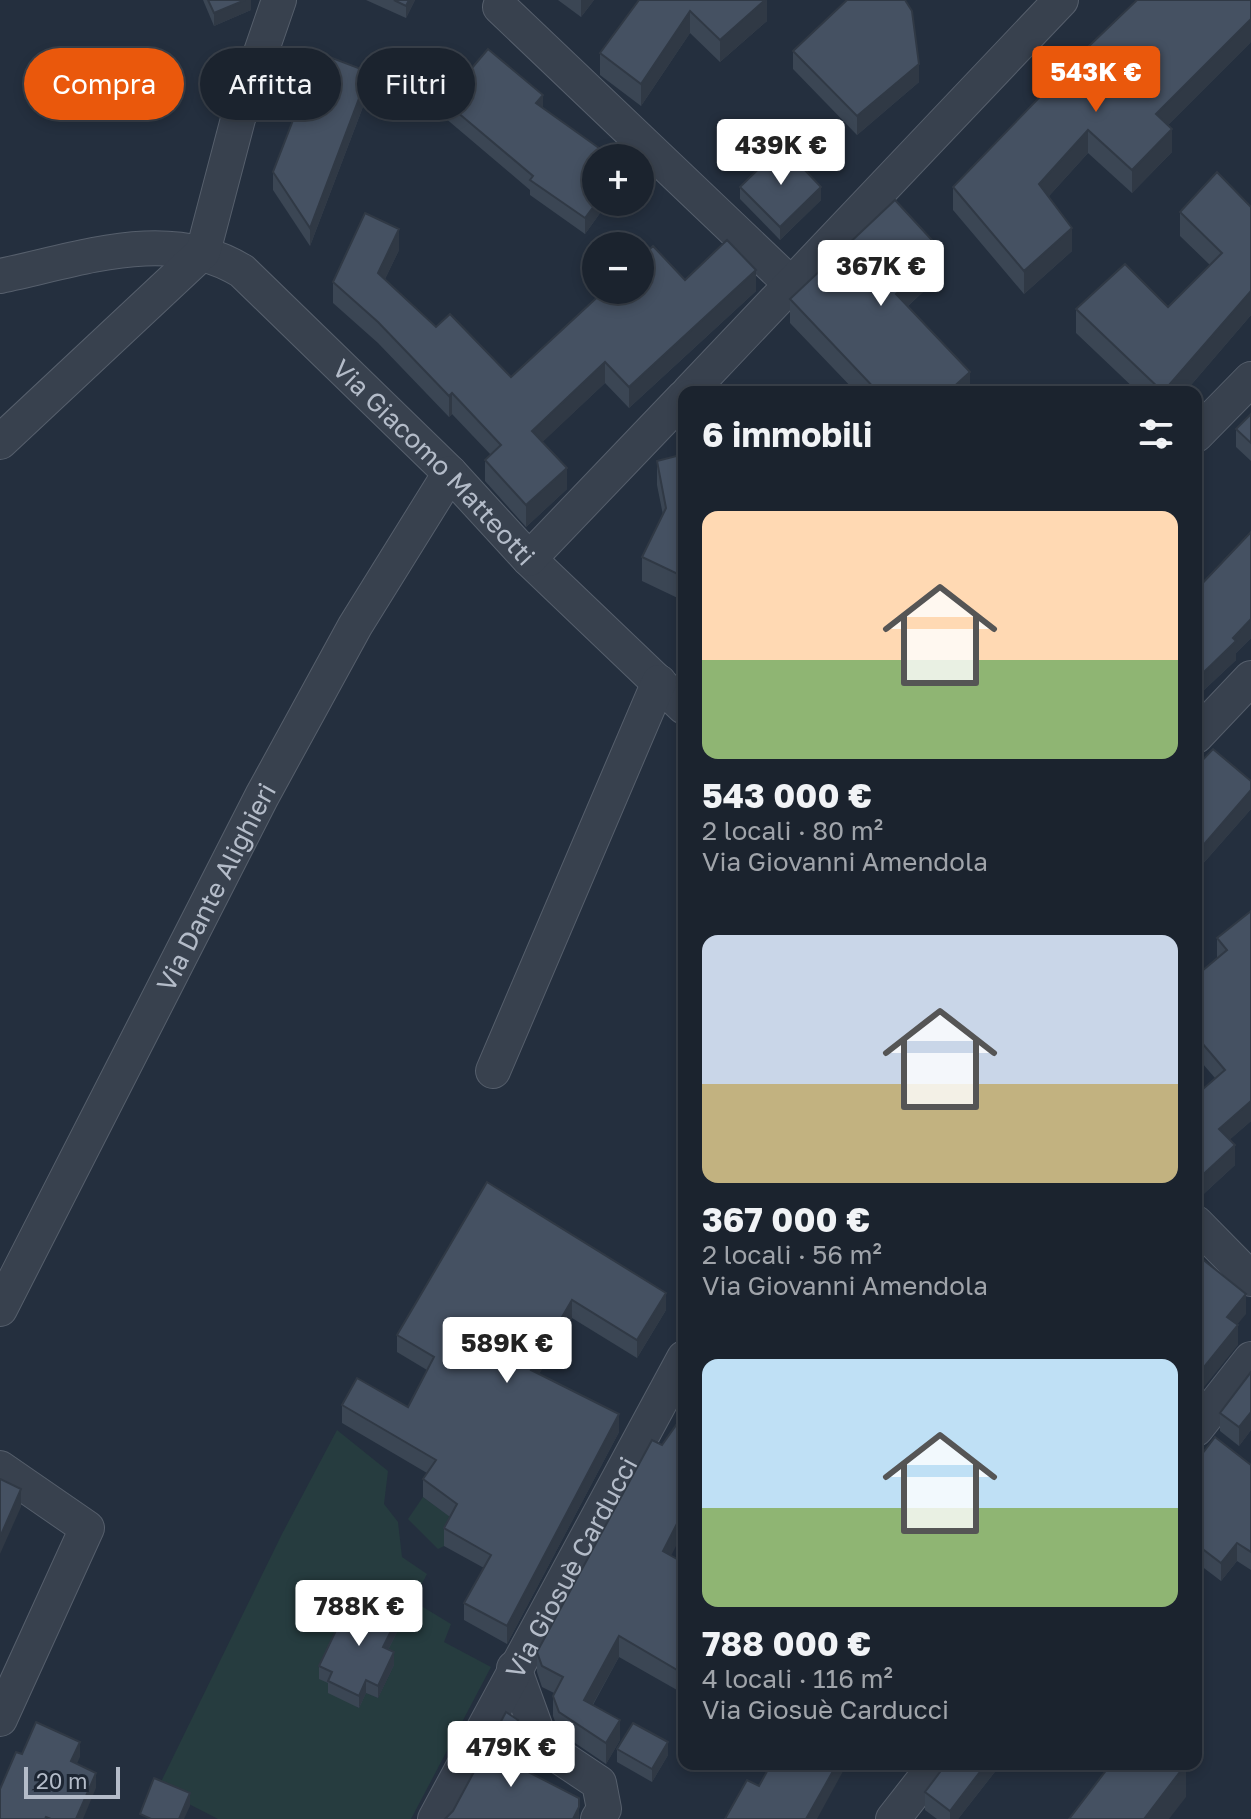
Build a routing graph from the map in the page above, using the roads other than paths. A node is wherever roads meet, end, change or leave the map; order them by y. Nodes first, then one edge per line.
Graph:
1 (279, 0) edge
2 (1061, 0) edge
3 (500, 7) dead end
4 (203, 252) junction
5 (0, 276) edge
6 (792, 285) junction
7 (1251, 379) edge
8 (695, 386) edge
9 (678, 403) edge
10 (1202, 429) edge
11 (0, 442) edge
12 (450, 473) junction
13 (529, 559) junction
14 (1251, 678) edge
15 (659, 682) junction
16 (678, 701) edge
17 (1202, 730) edge
18 (493, 1071) dead end
19 (1202, 1229) edge
20 (1251, 1279) edge
21 (0, 1309) edge
22 (1251, 1359) edge
23 (678, 1369) edge
24 (1202, 1421) edge
25 (0, 1468) edge
26 (514, 1668) junction
27 (0, 1719) edge
28 (931, 1770) edge
29 (435, 1819) edge
30 (598, 1819) edge
31 (893, 1819) edge

1 - 4 street
2 - 6 street
3 - 6 street
4 - 5 street, Via Giacomo Matteotti
4 - 11 street
4 - 12 street, Via Giacomo Matteotti
6 - 8 street
7 - 10 street
9 - 13 street
12 - 13 street, Via Giacomo Matteotti
12 - 21 street, Via Dante Alighieri
13 - 15 street, Via Giacomo Matteotti
14 - 17 street
15 - 16 street, Via Giacomo Matteotti
15 - 18 street
19 - 20 street
22 - 24 street
23 - 26 street, Via Giosuè Carducci
25 - 27 street
26 - 29 street, Via Giosuè Carducci
26 - 30 street
28 - 31 street

